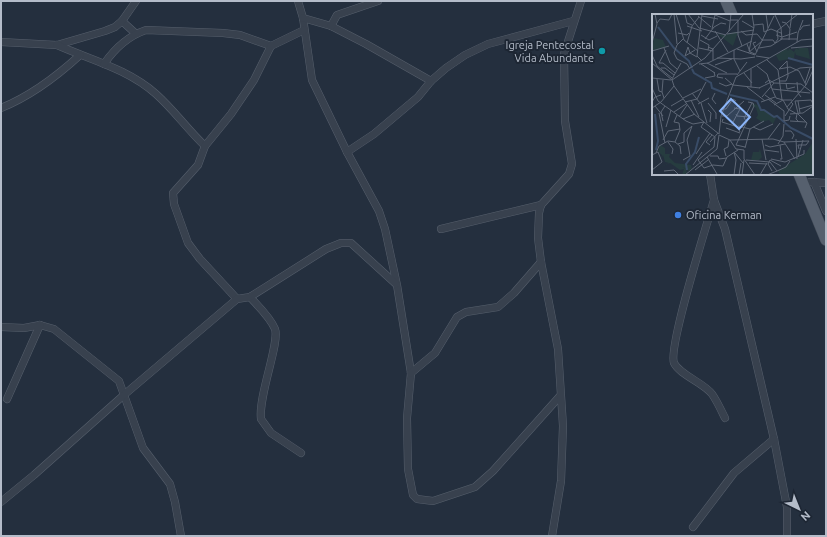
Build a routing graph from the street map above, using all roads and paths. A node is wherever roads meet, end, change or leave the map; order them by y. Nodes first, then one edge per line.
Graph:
1 (136, 1) edge
2 (298, 1) edge
3 (378, 1) edge
4 (581, 1) edge
5 (726, 1) edge
6 (732, 14) edge
7 (303, 18) junction
8 (122, 21) junction
9 (573, 21) junction
10 (826, 21) edge
11 (813, 24) edge
12 (331, 26) junction
13 (304, 30) junction
14 (135, 33) junction
15 (1, 42) edge
16 (57, 45) junction
17 (271, 46) junction
18 (80, 55) junction
19 (104, 64) junction
20 (431, 81) junction
21 (1, 108) edge
22 (205, 146) junction
23 (346, 152) junction
24 (710, 175) edge
25 (800, 177) edge
26 (814, 182) junction
27 (826, 183) edge
28 (714, 200) junction
29 (541, 205) junction
30 (826, 211) edge
31 (442, 229) dead end
32 (826, 240) edge
33 (541, 262) junction
34 (397, 285) junction
35 (250, 297) junction
36 (237, 299) junction
37 (40, 325) junction
38 (1, 327) edge
39 (411, 373) junction
40 (125, 394) junction
41 (560, 396) junction
42 (7, 399) dead end
43 (725, 418) dead end
44 (774, 440) junction
45 (301, 453) dead end
46 (1, 502) edge
47 (693, 527) dead end
48 (180, 536) edge
49 (552, 536) edge
50 (787, 536) edge

1 - 8 street
2 - 7 street
3 - 12 street
4 - 9 street
5 - 6 main road
7 - 12 street
7 - 13 street
8 - 14 street
8 - 16 street
9 - 20 street
9 - 29 street
10 - 11 street
12 - 20 street
13 - 17 street
13 - 23 street
14 - 17 street
14 - 19 street
15 - 16 street
16 - 18 street
17 - 22 street
18 - 19 street
18 - 21 street
19 - 22 street
20 - 23 street
22 - 36 street
23 - 34 street
24 - 28 street
25 - 26 street
25 - 32 main road
26 - 27 street
26 - 30 street
28 - 43 street
28 - 44 street
29 - 31 street
29 - 33 street
33 - 39 street
33 - 41 street
34 - 35 street
34 - 39 street
35 - 36 street
35 - 45 street
36 - 40 street
37 - 38 street
37 - 40 street
37 - 42 street
39 - 41 street
40 - 46 street
40 - 48 street
41 - 49 street
44 - 47 street
44 - 50 street

